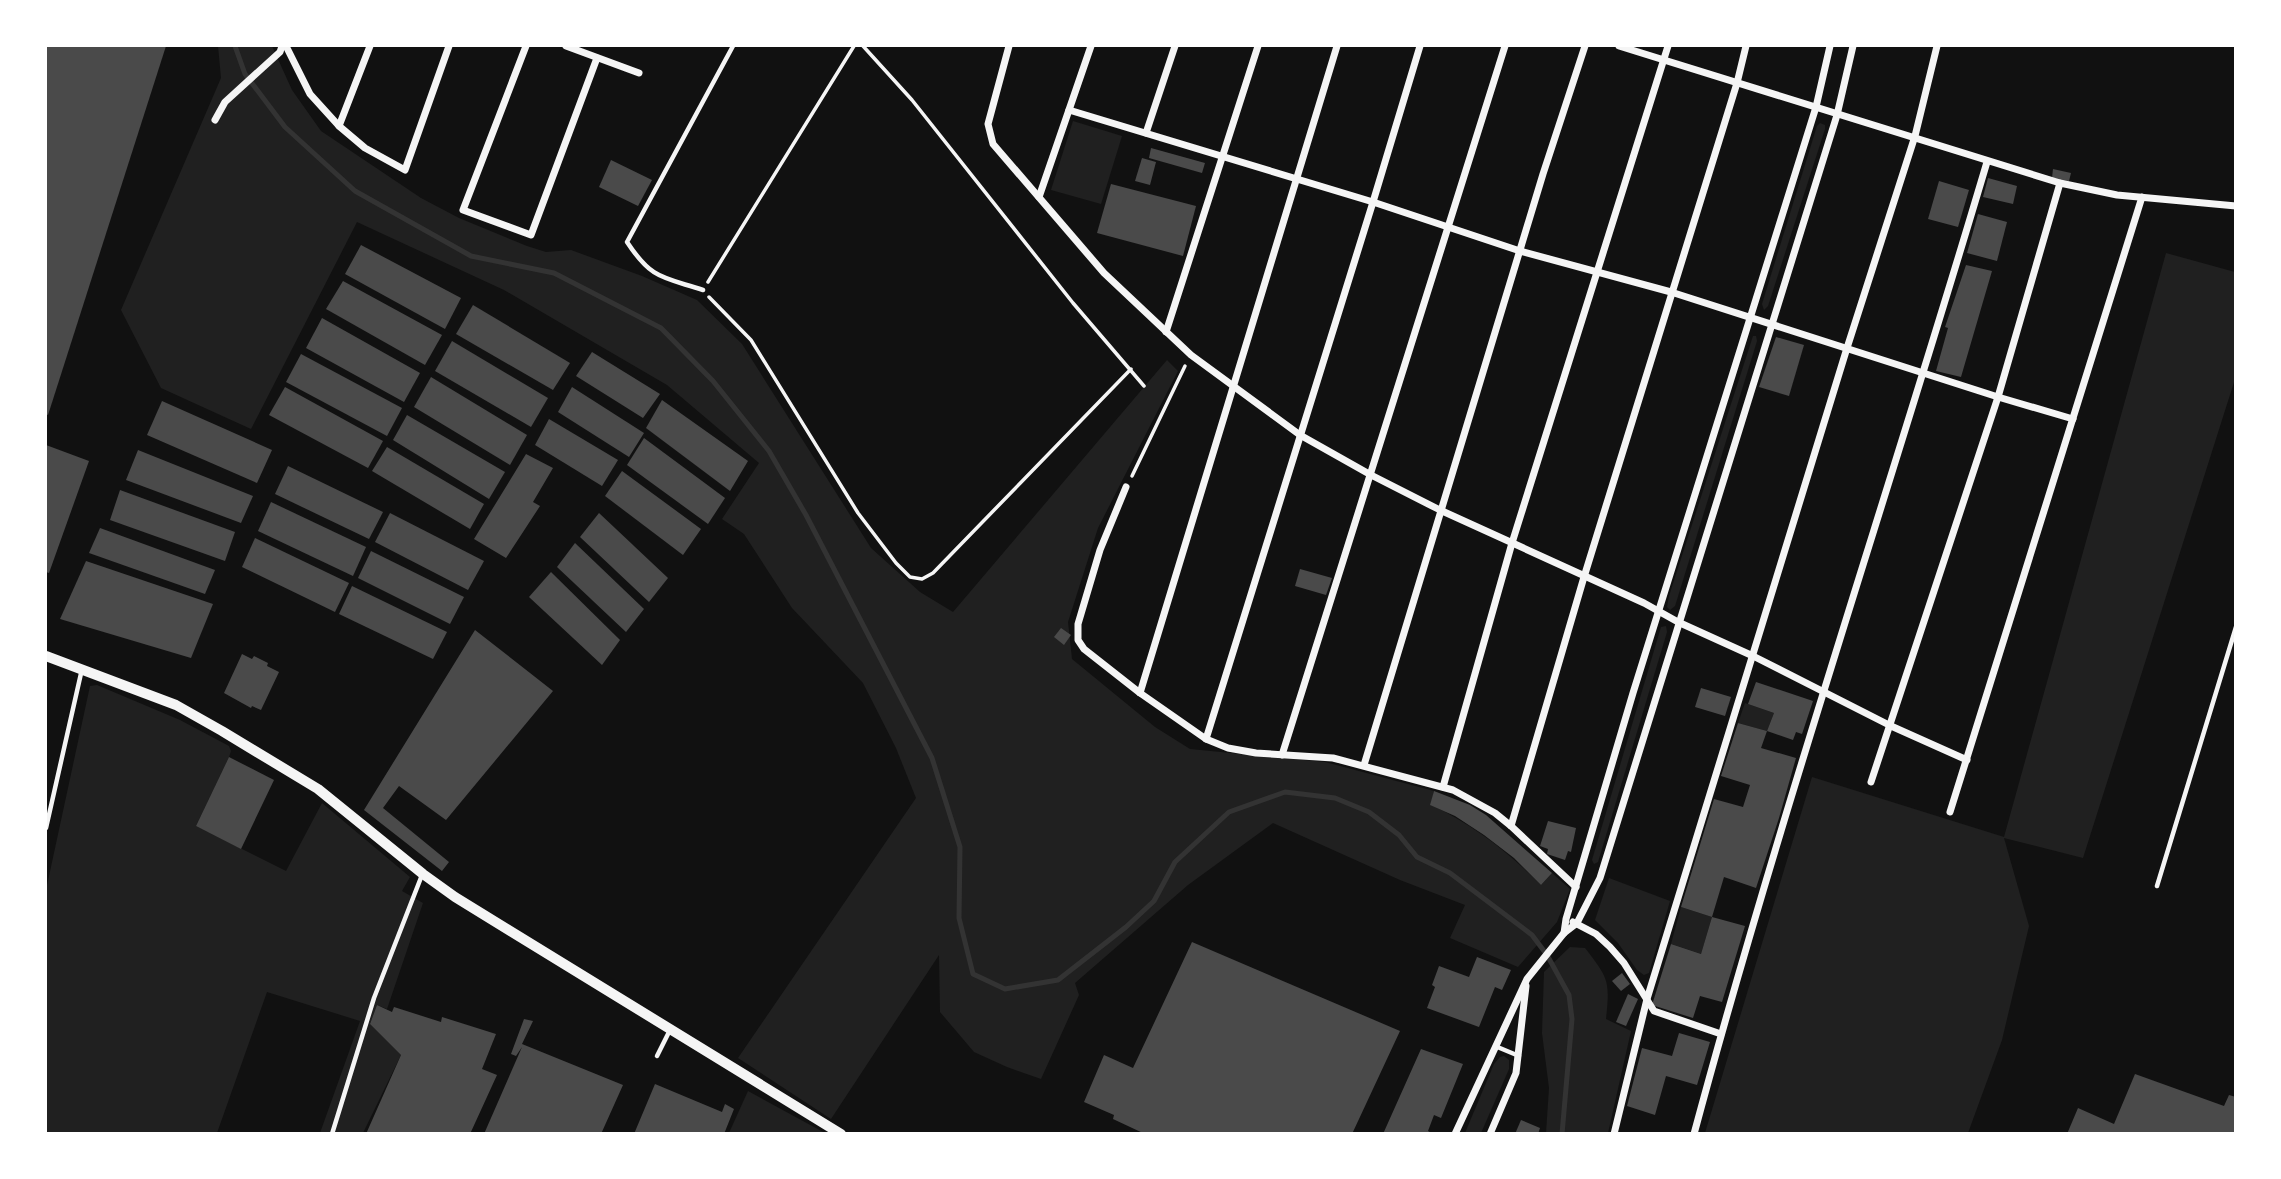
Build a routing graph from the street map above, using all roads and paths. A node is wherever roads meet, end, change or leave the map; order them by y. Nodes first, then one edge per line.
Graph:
1 (284, 46) edge
2 (370, 46) edge
3 (449, 46) edge
4 (526, 46) edge
5 (566, 46) edge
6 (733, 46) edge
7 (854, 46) edge
8 (863, 46) edge
9 (1009, 46) edge
10 (1091, 46) edge
11 (1175, 46) edge
12 (1258, 46) edge
13 (1337, 46) edge
14 (1420, 46) edge
15 (1505, 46) edge
16 (1585, 46) edge
17 (1619, 46) edge
18 (1668, 46) edge
19 (1746, 46) edge
20 (1830, 46) edge
21 (1853, 46) edge
22 (1937, 46) edge
23 (597, 58) junction
24 (1665, 59) junction
25 (639, 73) dead end
26 (1738, 83) junction
27 (1816, 107) junction
28 (1069, 110) junction
29 (1837, 115) junction
30 (215, 120) dead end
31 (339, 126) junction
32 (1146, 133) junction
33 (1915, 136) junction
34 (1221, 156) junction
35 (1987, 162) junction
36 (1297, 179) junction
37 (2060, 183) junction
38 (1039, 197) junction
39 (2142, 197) junction
40 (1373, 202) junction
41 (2235, 206) edge
42 (1447, 228) junction
43 (1520, 251) junction
44 (1597, 272) junction
45 (703, 290) junction
46 (1671, 292) junction
47 (1749, 317) junction
48 (1771, 324) junction
49 (1166, 332) junction
50 (1847, 348) junction
51 (1191, 355) junction
52 (1131, 369) junction
53 (1924, 374) junction
54 (1144, 386) dead end
55 (1233, 387) junction
56 (1998, 397) junction
57 (2073, 419) junction
58 (1300, 435) junction
59 (1371, 475) junction
60 (1126, 487) joint
61 (1440, 510) junction
62 (1512, 543) junction
63 (1584, 577) junction
64 (1659, 611) junction
65 (1678, 622) junction
66 (2235, 627) edge
67 (46, 656) edge
68 (1753, 656) junction
69 (83, 668) junction
70 (1822, 691) junction
71 (1140, 693) junction
72 (1891, 726) junction
73 (1206, 739) junction
74 (1282, 755) junction
75 (1967, 760) junction
76 (1364, 765) junction
77 (1871, 782) dead end
78 (1443, 787) junction
79 (1950, 812) dead end
80 (1511, 826) junction
81 (46, 828) edge
82 (423, 874) junction
83 (2157, 886) dead end
84 (1576, 887) junction
85 (1566, 919) junction
86 (1577, 923) junction
87 (1562, 935) junction
88 (1527, 979) junction
89 (1647, 999) junction
90 (671, 1029) junction
91 (1721, 1034) junction
92 (1494, 1046) junction
93 (657, 1056) dead end
94 (1519, 1056) junction
95 (332, 1133) edge
96 (841, 1133) edge
97 (1455, 1133) edge
98 (1490, 1133) edge
99 (1614, 1133) edge
100 (1694, 1133) edge

1 - 30 street
1 - 31 street
2 - 31 street
3 - 31 street
4 - 23 street
5 - 23 street
6 - 45 lane
7 - 45 path
8 - 52 path
9 - 38 street
10 - 28 street
11 - 32 street
12 - 34 street
13 - 36 street
14 - 40 street
15 - 42 street
16 - 43 street
17 - 24 street
18 - 24 street
19 - 26 street
20 - 27 street
21 - 29 street
22 - 33 street
23 - 25 street
24 - 26 street
24 - 44 street
26 - 27 street
26 - 46 street
27 - 29 street
27 - 47 street
28 - 32 street
28 - 38 street
29 - 33 street
29 - 48 street
32 - 34 street
33 - 35 street
33 - 50 street
34 - 36 street
34 - 49 street
35 - 37 street
35 - 53 street
36 - 40 street
36 - 55 street
37 - 39 street
37 - 56 street
38 - 49 street
39 - 41 street
39 - 57 street
40 - 42 street
40 - 58 street
42 - 43 street
42 - 59 street
43 - 44 street
43 - 61 street
44 - 46 street
44 - 62 street
45 - 52 path
46 - 47 street
46 - 63 street
47 - 48 street
47 - 64 street
48 - 50 street
48 - 65 street
49 - 51 street
50 - 53 street
50 - 68 street
51 - 55 street
51 - 60 path
52 - 54 path
53 - 56 street
53 - 70 street
55 - 58 street
55 - 71 street
56 - 57 street
56 - 72 street
57 - 75 street
58 - 59 street
58 - 73 street
59 - 61 street
59 - 74 street
60 - 71 street
61 - 62 street
61 - 76 street
62 - 63 street
62 - 78 street
63 - 64 street
63 - 80 street
64 - 65 street
64 - 84 street
65 - 68 street
65 - 86 street
66 - 83 lane
67 - 69 street
68 - 70 street
68 - 89 street
69 - 81 lane
69 - 82 street
70 - 72 street
70 - 91 street
71 - 73 street
72 - 75 street
72 - 77 street
73 - 74 street
74 - 76 street
75 - 79 street
76 - 78 street
78 - 80 street
80 - 84 street
82 - 90 street
82 - 95 lane
84 - 85 street
85 - 86 street
85 - 87 street
86 - 87 street
86 - 89 street
87 - 88 street
88 - 92 street
88 - 94 street
89 - 91 street
89 - 99 street
90 - 93 lane
90 - 96 street
91 - 100 street
92 - 94 lane
92 - 97 street
94 - 98 street

